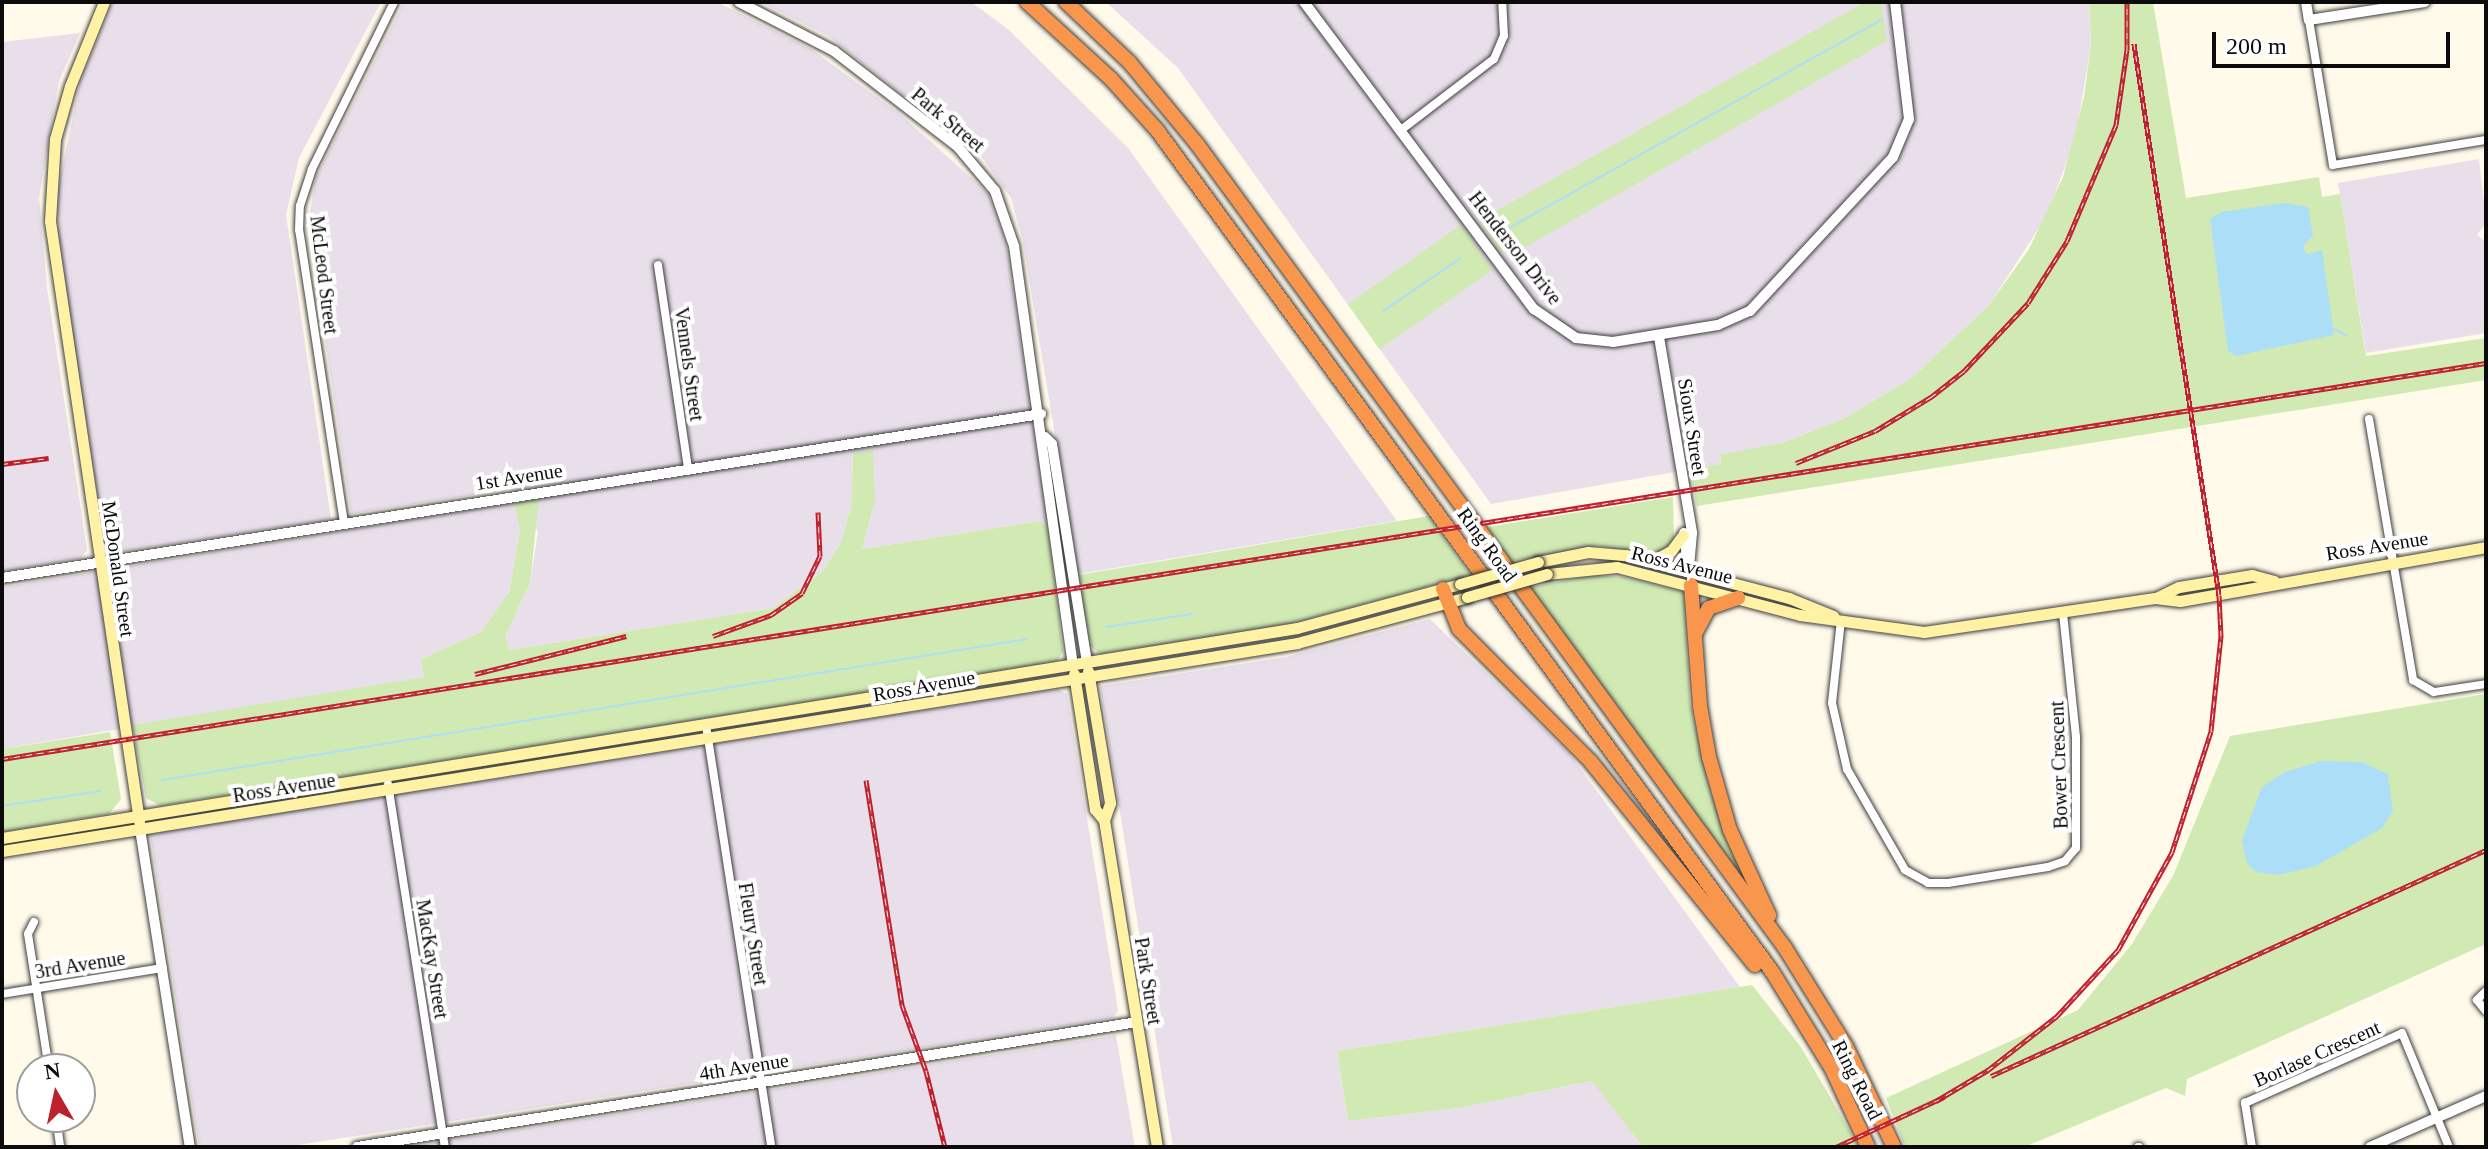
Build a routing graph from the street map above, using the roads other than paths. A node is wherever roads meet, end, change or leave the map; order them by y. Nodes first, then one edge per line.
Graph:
1 (104, 2) edge
2 (394, 2) edge
3 (739, 2) edge
4 (1027, 2) edge
5 (1066, 2) edge
6 (1304, 2) edge
7 (1502, 2) edge
8 (1895, 2) edge
9 (2306, 2) edge
10 (2425, 2) edge
11 (2309, 20) junction
12 (1401, 130) junction
13 (2486, 140) edge
14 (658, 265) dead end
15 (1659, 337) junction
16 (1041, 414) junction
17 (2369, 419) dead end
18 (1045, 437) junction
19 (688, 468) junction
20 (344, 523) junction
21 (1685, 529) junction
22 (2486, 547) edge
23 (1652, 561) junction
24 (2395, 561) junction
25 (100, 562) junction
26 (2, 578) edge
27 (1690, 578) junction
28 (1445, 596) junction
29 (1738, 598) junction
30 (2063, 613) junction
31 (1841, 620) junction
32 (1696, 632) junction
33 (1087, 663) junction
34 (1073, 666) junction
35 (1089, 677) junction
36 (1075, 679) junction
37 (2486, 684) edge
38 (706, 725) junction
39 (708, 740) junction
40 (387, 776) junction
41 (389, 790) junction
42 (138, 816) junction
43 (1104, 820) junction
44 (140, 829) junction
45 (2, 838) edge
46 (2, 851) edge
47 (34, 922) dead end
48 (1785, 948) junction
49 (163, 968) junction
50 (37, 988) junction
51 (2486, 991) edge
52 (2, 994) edge
53 (2486, 1011) edge
54 (1137, 1022) junction
55 (1812, 1038) junction
56 (47, 1053) edge
57 (759, 1082) junction
58 (2486, 1096) edge
59 (2439, 1117) junction
60 (443, 1133) junction
61 (190, 1147) edge
62 (357, 1147) edge
63 (445, 1147) edge
64 (771, 1147) edge
65 (1157, 1147) edge
66 (1868, 1147) edge
67 (1894, 1147) edge
68 (2252, 1147) edge
69 (2370, 1147) edge
70 (2449, 1147) edge

1 - 25 main road, McDonald Street
2 - 20 street, McLeod Street
3 - 16 street, Park Street
4 - 55 highway, Ring Road
5 - 48 highway, Ring Road
6 - 12 street, Henderson Drive
7 - 12 street
8 - 15 street, Henderson Drive
9 - 11 street
10 - 11 street
11 - 13 street
12 - 15 street, Henderson Drive
14 - 19 street, Vennels Street
15 - 21 street, Sioux Street
16 - 18 street, Park Street
16 - 19 street, 1st Avenue
17 - 24 street
18 - 33 street, Park Street
18 - 34 street, Park Street
19 - 20 street, 1st Avenue
20 - 25 street, 1st Avenue
21 - 23 main road
21 - 27 street, Sioux Street
22 - 24 main road, Ross Avenue
23 - 27 main road, Ross Avenue
23 - 28 main road, Ross Avenue, bridge
24 - 30 main road, Ross Avenue
24 - 37 street
25 - 26 street, 1st Avenue
25 - 42 main road, McDonald Street
27 - 28 main road, Ross Avenue, bridge
27 - 29 main road, Ross Avenue
27 - 31 main road, Ross Avenue
27 - 32 highway
28 - 33 main road, Ross Avenue
28 - 35 main road, Ross Avenue
28 - 55 highway
29 - 31 main road, Ross Avenue
29 - 32 highway
30 - 31 main road, Ross Avenue
30 - 31 street, Bower Crescent
32 - 48 highway
33 - 34 main road, Ross Avenue
33 - 35 main road, Park Street
34 - 36 main road, Park Street
34 - 38 main road, Ross Avenue
35 - 36 main road, Ross Avenue
35 - 43 main road, Park Street
36 - 39 main road, Ross Avenue
36 - 43 main road, Park Street
38 - 39 street, Fleury Street
38 - 40 main road, Ross Avenue
39 - 41 main road, Ross Avenue
39 - 57 street, Fleury Street
40 - 41 street, MacKay Street
40 - 42 main road, Ross Avenue
41 - 44 main road, Ross Avenue
41 - 60 street, MacKay Street
42 - 44 main road, McDonald Street
42 - 45 main road, Ross Avenue
43 - 54 main road, Park Street
44 - 46 main road, Ross Avenue
44 - 49 street, McDonald Street
47 - 50 street
48 - 67 highway, Ring Road
49 - 50 street, 3rd Avenue
49 - 61 street, McDonald Street
50 - 52 street, 3rd Avenue
50 - 56 street
51 - 53 street
54 - 57 street, 4th Avenue
54 - 65 main road, Park Street
55 - 66 highway, Ring Road
57 - 60 street, 4th Avenue
57 - 64 street, Fleury Street
58 - 59 street
59 - 68 street, Borlase Crescent
59 - 69 street
59 - 70 street
60 - 62 street, 4th Avenue
60 - 63 street, MacKay Street

